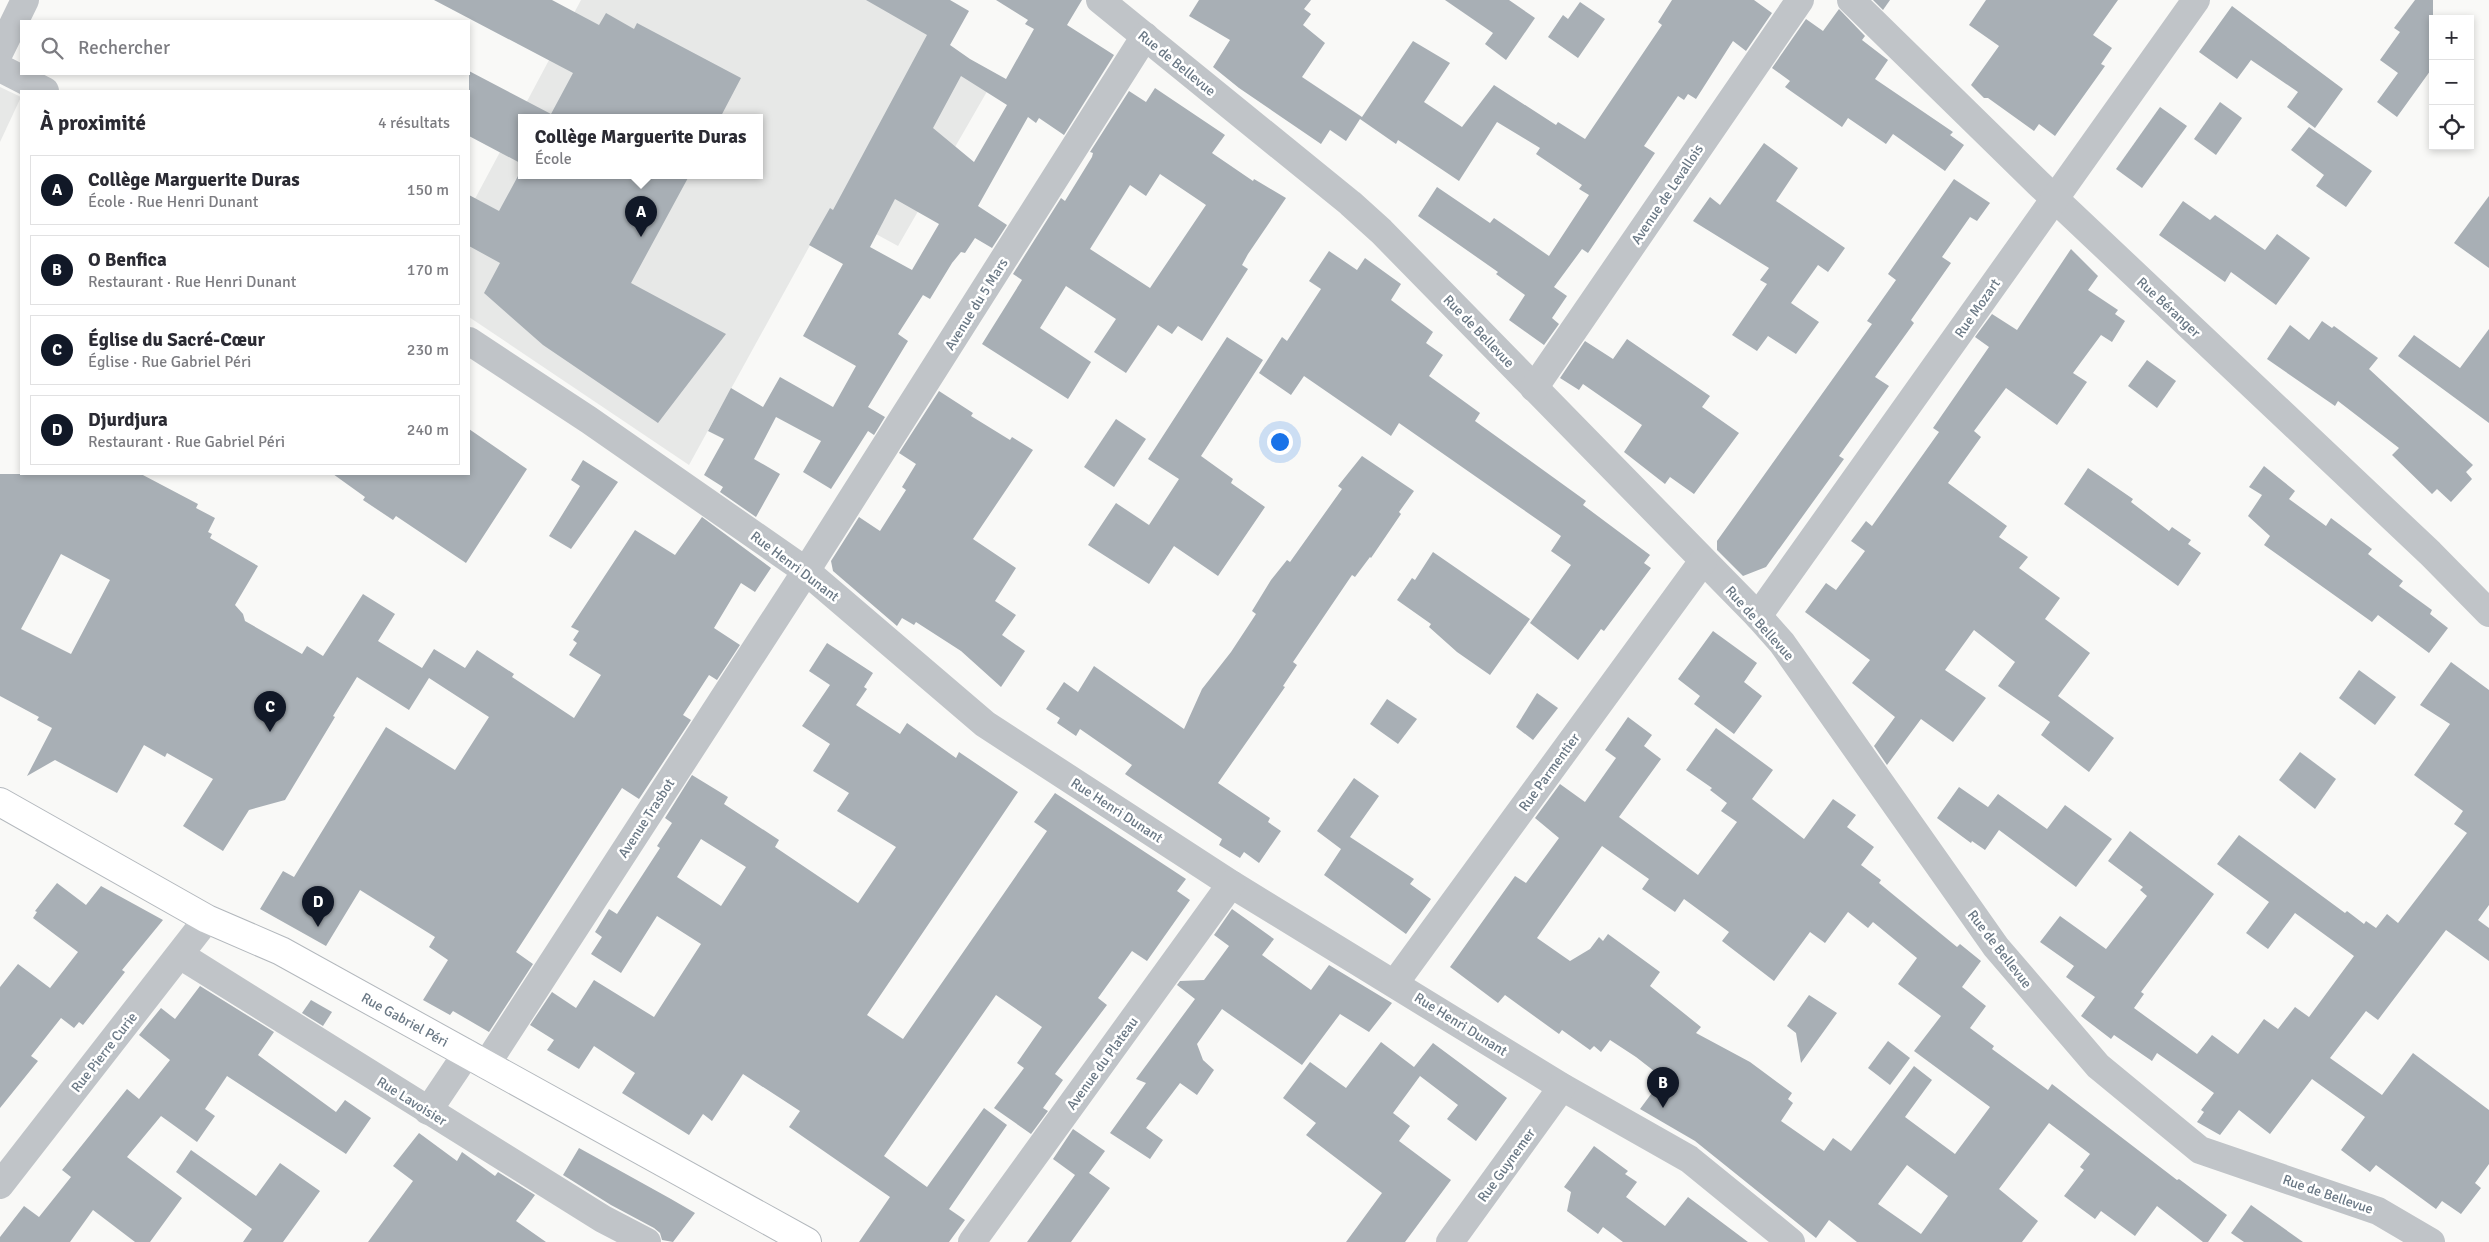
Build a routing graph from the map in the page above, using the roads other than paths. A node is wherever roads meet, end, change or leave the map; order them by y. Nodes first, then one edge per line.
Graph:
1 (25, 0) edge
2 (1100, 0) edge
3 (1800, 0) edge
4 (1851, 0) edge
5 (2196, 0) edge
6 (1145, 36) junction
7 (0, 51) edge
8 (0, 68) edge
9 (43, 90) edge
10 (2055, 198) junction
11 (470, 343) edge
12 (1534, 388) junction
13 (1702, 561) junction
14 (806, 571) junction
15 (2489, 612) edge
16 (1758, 616) junction
17 (0, 802) edge
18 (1231, 884) junction
19 (207, 919) junction
20 (180, 955) junction
21 (1395, 983) junction
22 (477, 1059) junction
23 (1562, 1088) junction
24 (428, 1111) junction
25 (0, 1185) edge
26 (1780, 1239) edge
27 (647, 1242) edge
28 (807, 1242) edge
29 (972, 1242) edge
30 (1450, 1242) edge
31 (2431, 1242) edge

1 - 7 street
2 - 6 street, Rue de Bellevue
3 - 12 street, Avenue de Levallois
4 - 10 street, Rue Béranger
5 - 10 street, Rue Mozart
6 - 12 street, Rue de Bellevue
6 - 14 street, Avenue du 5 Mars
8 - 9 street
10 - 15 street, Rue Béranger
10 - 16 street, Rue Mozart
11 - 14 street, Rue Henri Dunant
12 - 13 street, Rue de Bellevue
13 - 16 street, Rue de Bellevue
13 - 21 street, Rue Parmentier
14 - 18 street, Rue Henri Dunant
14 - 22 street, Avenue Trasbot
16 - 31 street, Rue de Bellevue
17 - 19 main road, Rue Gabriel Péri
18 - 21 street, Rue Henri Dunant
18 - 29 street, Avenue du Plateau
19 - 20 street, Rue Pierre Curie
19 - 22 main road, Rue Gabriel Péri
20 - 24 street, Rue Lavoisier
20 - 25 street, Rue Pierre Curie
21 - 23 street, Rue Henri Dunant
22 - 24 street, Avenue Trasbot
22 - 28 main road, Rue Gabriel Péri
23 - 26 street, Rue Henri Dunant
23 - 30 street, Rue Guynemer
24 - 27 street, Rue Lavoisier

